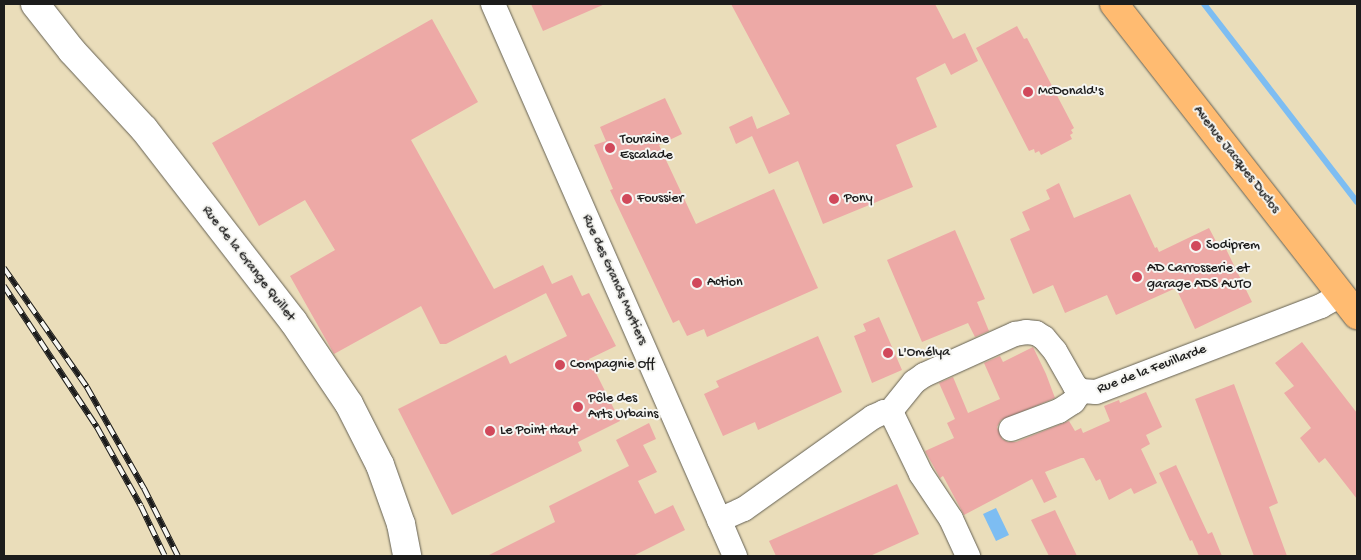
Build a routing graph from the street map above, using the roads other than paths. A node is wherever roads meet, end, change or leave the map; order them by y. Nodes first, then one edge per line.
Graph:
1 (35, 4) edge
2 (493, 4) edge
3 (1114, 4) edge
4 (1349, 305) edge
5 (1081, 392) junction
6 (889, 413) junction
7 (1011, 429) dead end
8 (719, 520) junction
9 (406, 556) edge
10 (735, 556) edge
11 (968, 556) edge

1 - 9 street, Rue de la Grange Quillet
2 - 8 street, Rue des Grands Mortiers
3 - 4 main road, Avenue Jacques Duclos
4 - 5 street, Rue de la Feuillarde
5 - 6 street, Rue de la Feuillarde
5 - 7 street
6 - 8 street
6 - 11 street
8 - 10 street, Rue des Grands Mortiers

